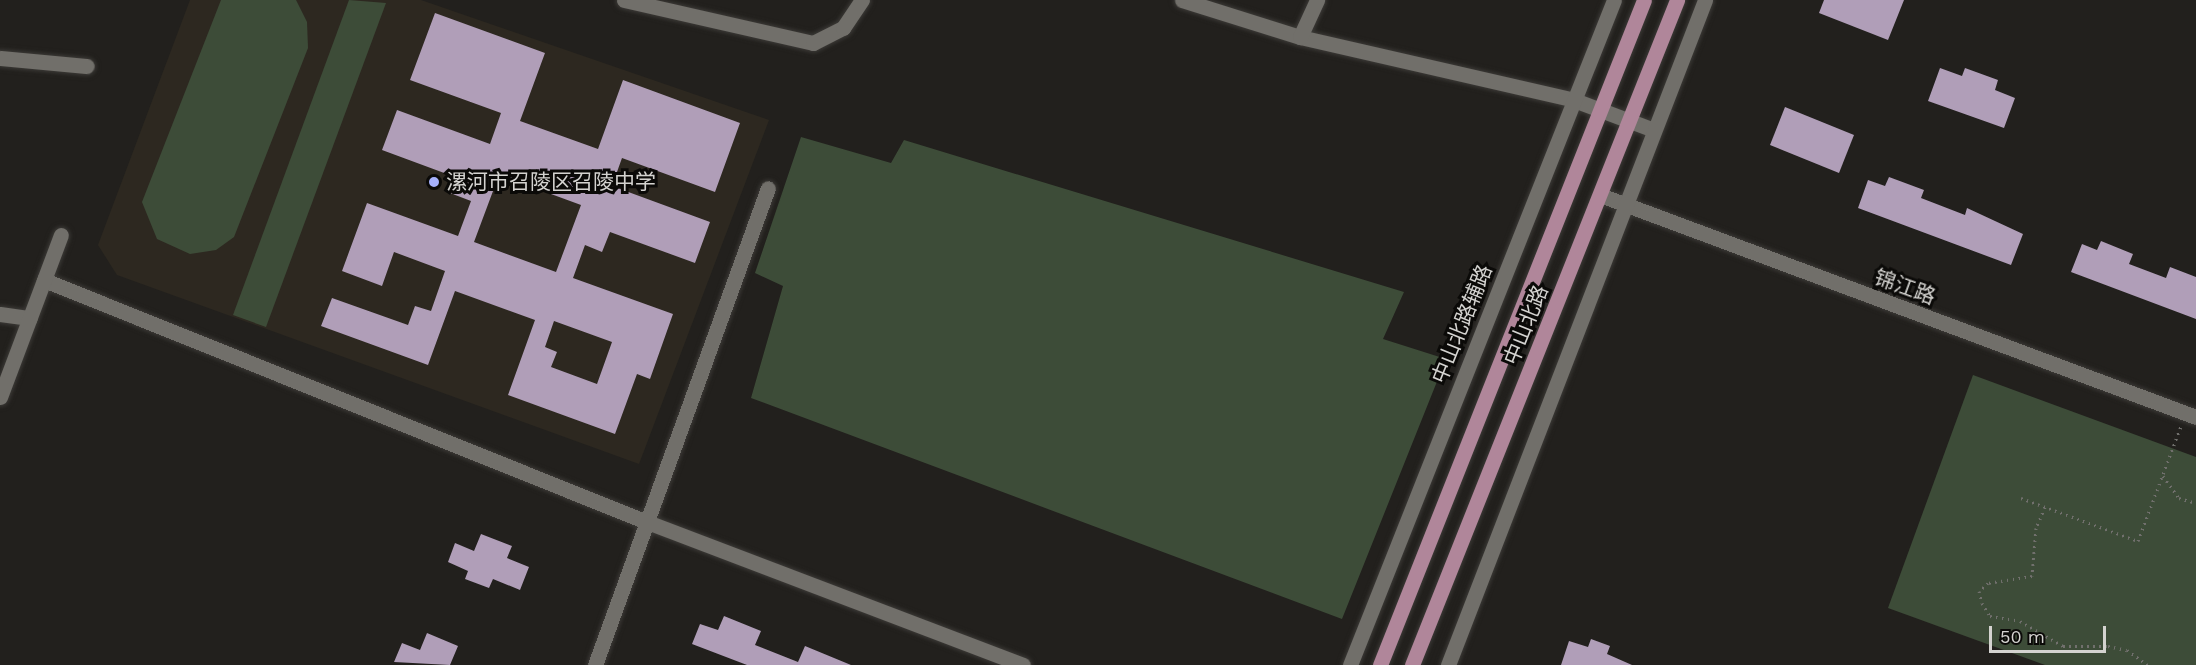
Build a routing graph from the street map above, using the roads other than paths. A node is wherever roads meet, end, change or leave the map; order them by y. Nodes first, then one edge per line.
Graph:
1 (624, 0) edge
2 (862, 0) edge
3 (1182, 0) edge
4 (1317, 0) edge
5 (1614, 0) edge
6 (1644, 0) edge
7 (1677, 0) edge
8 (1705, 0) edge
9 (1300, 37) junction
10 (0, 58) edge
11 (87, 66) dead end
12 (1574, 100) junction
13 (1601, 110) junction
14 (1631, 121) junction
15 (1654, 130) junction
16 (768, 188) dead end
17 (1600, 195) junction
18 (1625, 206) junction
19 (61, 235) dead end
20 (44, 280) junction
21 (0, 314) edge
22 (30, 318) junction
23 (0, 398) edge
24 (2191, 415) edge
25 (647, 522) junction
26 (595, 665) edge
27 (1023, 665) edge
28 (1350, 665) edge
29 (1380, 665) edge
30 (1412, 665) edge
31 (1448, 665) edge

1 - 2 street
3 - 9 street
4 - 9 street
5 - 12 street, 中山北路辅路
6 - 13 main road, 中山北路
7 - 14 main road, 中山北路
8 - 15 street
9 - 12 street
10 - 11 street
12 - 13 street
12 - 28 street, 中山北路辅路
13 - 14 street
13 - 29 main road, 中山北路
14 - 15 street
14 - 17 main road, 中山北路
15 - 18 street
16 - 25 street
17 - 18 street, 锦江路
17 - 30 main road, 中山北路
18 - 24 street, 锦江路
18 - 31 street
19 - 20 street
20 - 22 street
20 - 25 street
21 - 22 street
22 - 23 street
25 - 26 street
25 - 27 street

